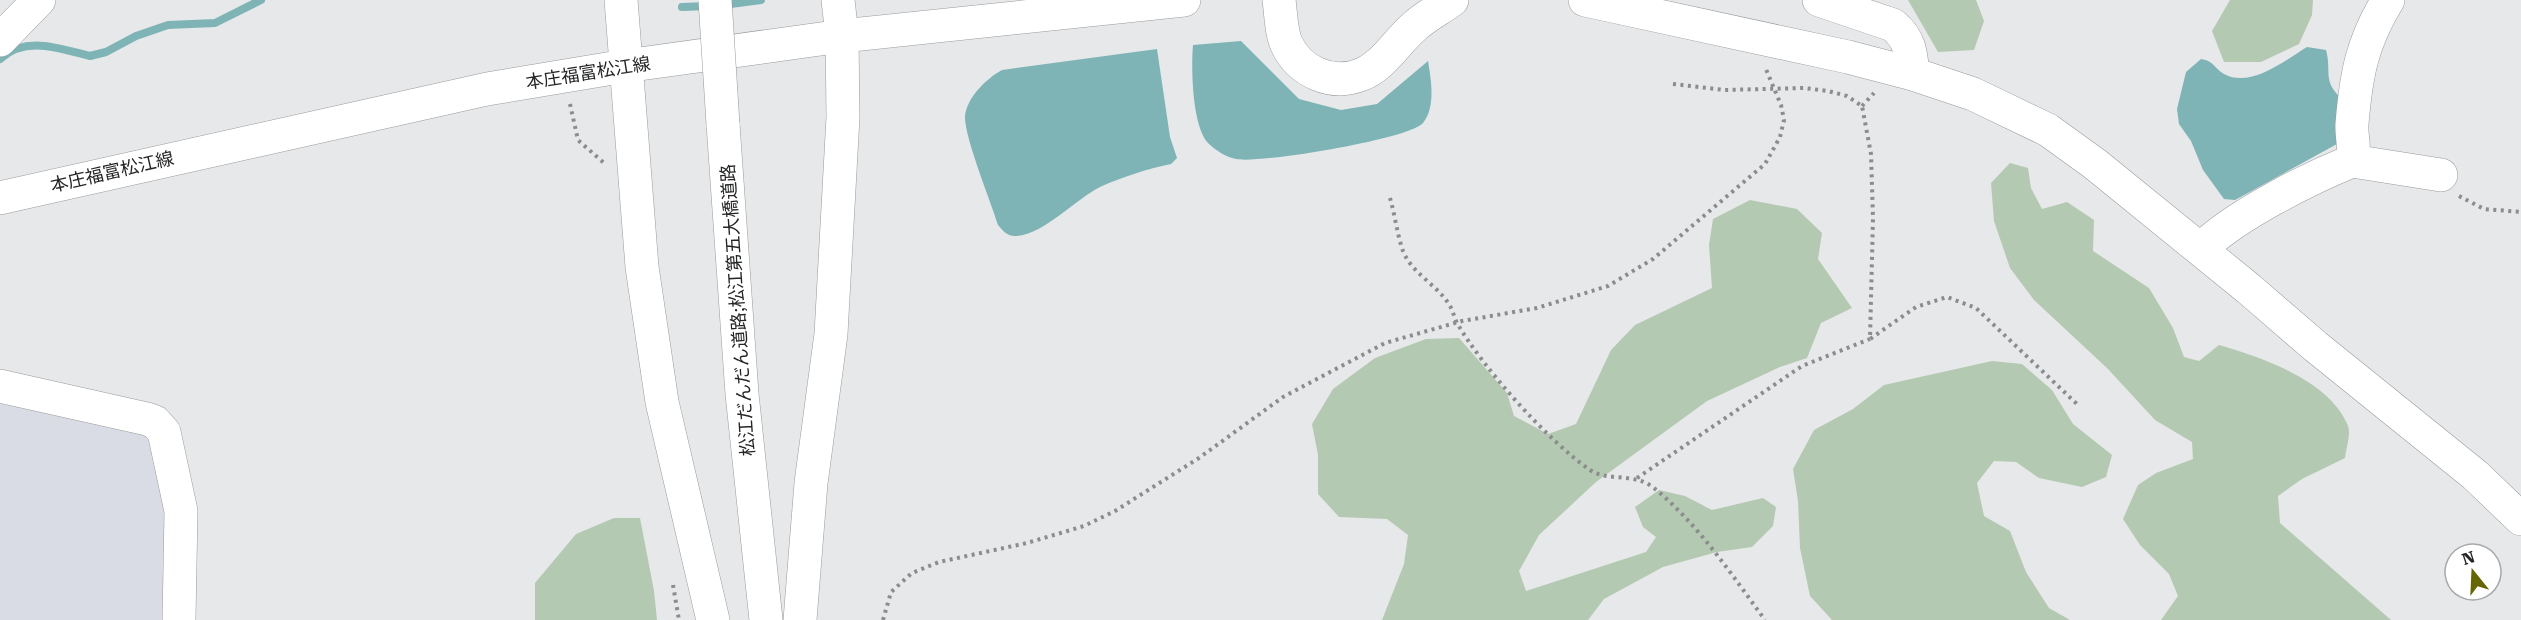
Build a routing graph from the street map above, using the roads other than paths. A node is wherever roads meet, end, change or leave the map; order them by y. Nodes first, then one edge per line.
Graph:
1 (39, 0) edge
2 (621, 0) edge
3 (715, 0) edge
4 (838, 0) edge
5 (1184, 0) edge
6 (1279, 0) edge
7 (1452, 0) edge
8 (1585, 0) edge
9 (1819, 0) edge
10 (2388, 0) edge
11 (842, 36) junction
12 (0, 40) edge
13 (625, 66) junction
14 (1913, 74) junction
15 (2352, 161) junction
16 (2441, 175) road end
17 (0, 198) edge
18 (2201, 249) junction
19 (0, 386) edge
20 (2521, 519) edge
21 (179, 620) edge
22 (713, 620) edge
23 (766, 620) edge
24 (800, 620) edge

1 - 12 main road
2 - 13 main road
3 - 23 main road, 松江だんだん道路;松江第五大橋道路, bridge
4 - 11 main road
5 - 11 main road, 本庄福富松江線
6 - 7 main road
8 - 14 main road
9 - 14 main road
10 - 15 main road
11 - 13 main road, 本庄福富松江線
11 - 24 main road
13 - 17 main road, 本庄福富松江線
13 - 22 main road
14 - 18 main road
15 - 16 main road
15 - 18 main road
18 - 20 main road
19 - 21 main road

